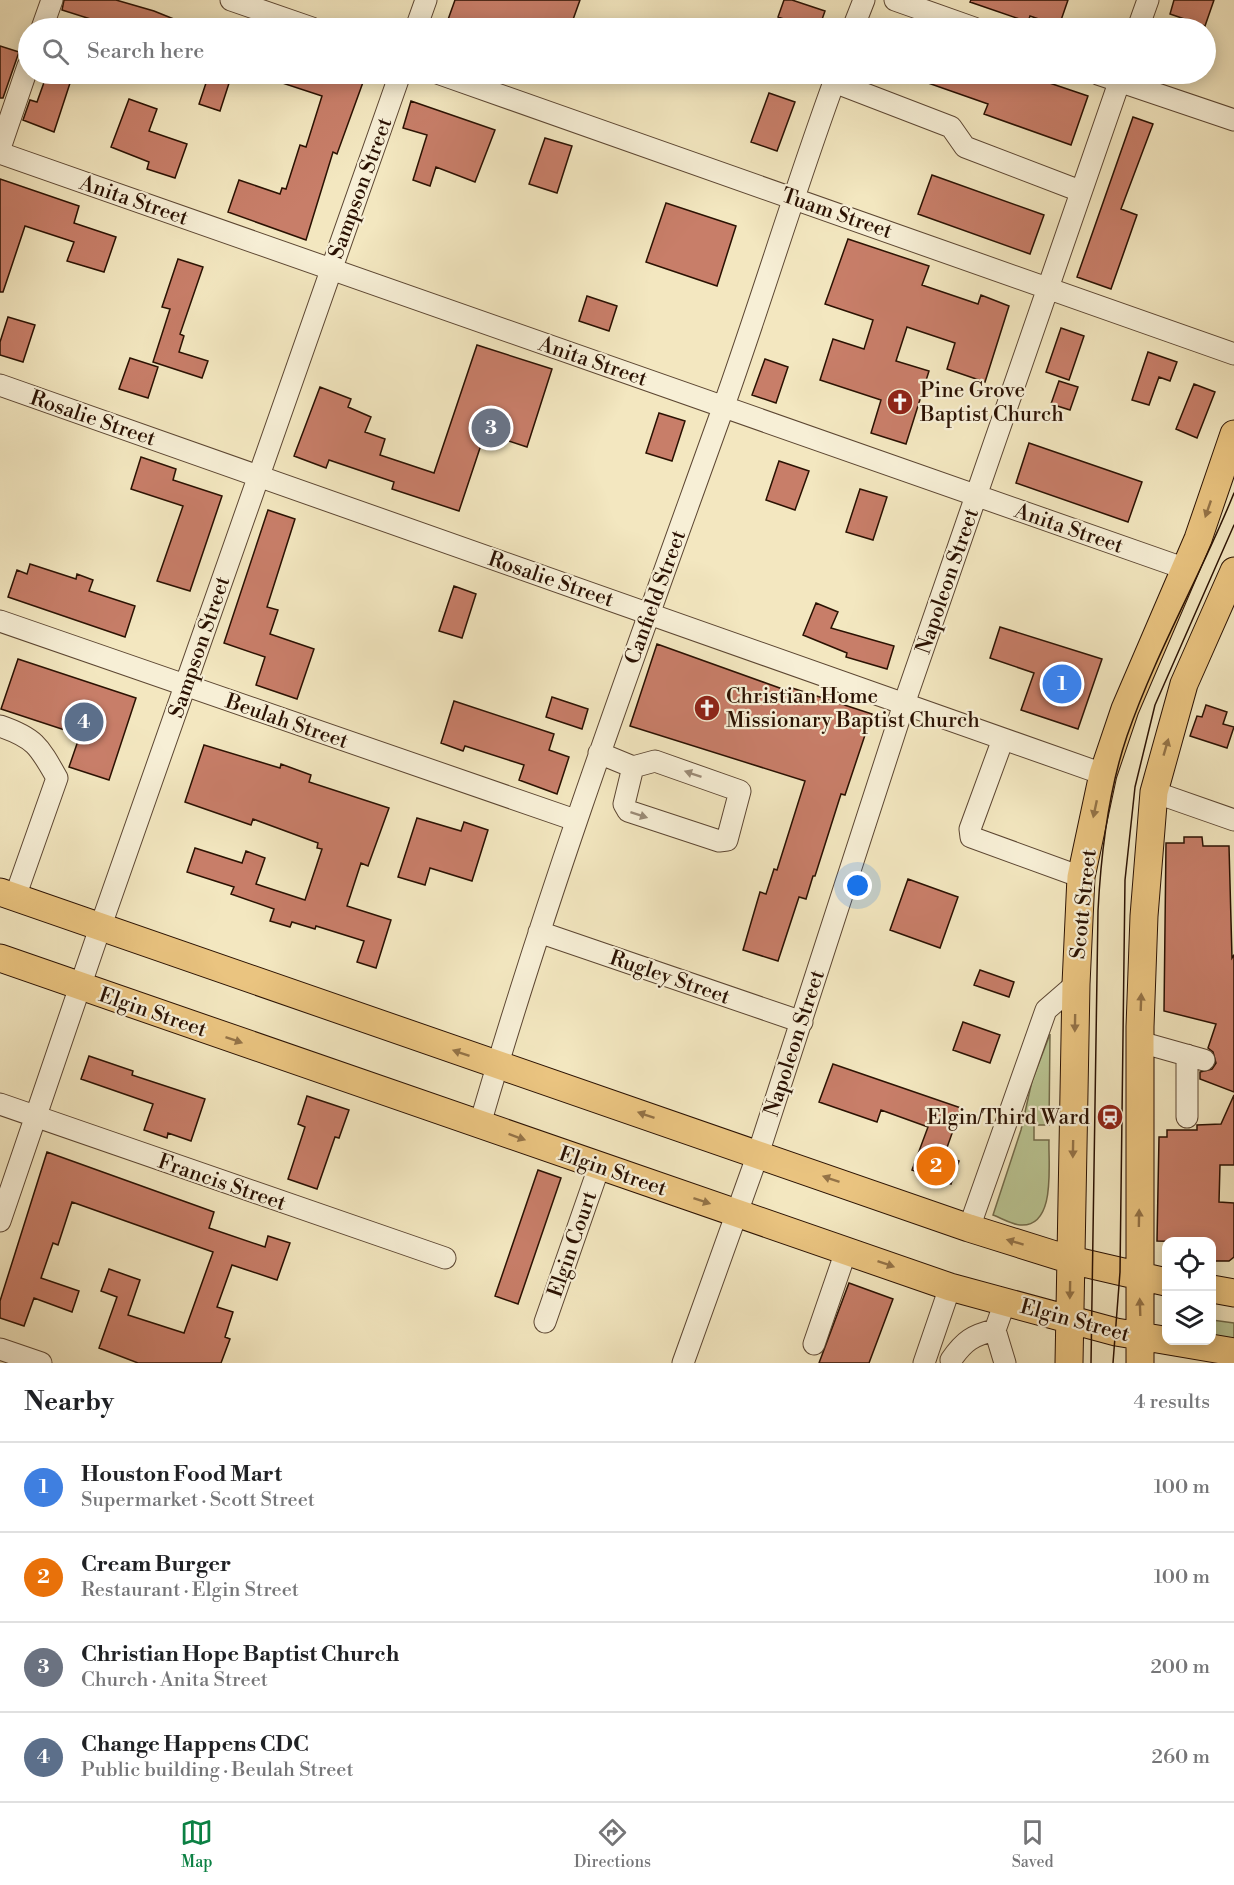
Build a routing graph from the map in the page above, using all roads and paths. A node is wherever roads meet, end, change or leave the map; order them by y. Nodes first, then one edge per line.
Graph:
1 (52, 0) edge
2 (231, 0) edge
3 (426, 0) edge
4 (864, 0) edge
5 (895, 0) edge
6 (1148, 0) edge
7 (46, 18) edge
8 (283, 18) edge
9 (420, 18) edge
10 (857, 18) edge
11 (946, 18) edge
12 (1142, 18) edge
13 (22, 84) edge
14 (396, 84) edge
15 (468, 84) edge
16 (833, 84) edge
17 (850, 84) edge
18 (1118, 84) edge
19 (1139, 84) edge
20 (1234, 120) edge
21 (0, 148) edge
22 (0, 153) edge
23 (1080, 190) junction
24 (792, 198) junction
25 (331, 269) junction
26 (1046, 287) junction
27 (1234, 354) edge
28 (0, 385) edge
29 (723, 407) junction
30 (1234, 434) edge
31 (258, 476) junction
32 (977, 496) junction
33 (1186, 569) junction
34 (1232, 581) edge
35 (649, 614) junction
36 (2, 626) edge
37 (186, 686) junction
38 (904, 704) junction
39 (0, 726) edge
40 (1003, 739) junction
41 (599, 753) junction
42 (633, 766) junction
43 (1103, 774) junction
44 (1154, 792) junction
45 (575, 820) junction
46 (1234, 820) edge
47 (1081, 877) junction
48 (8, 895) edge
49 (100, 928) junction
50 (539, 932) junction
51 (0, 958) edge
52 (1076, 984) junction
53 (80, 987) junction
54 (802, 1022) junction
55 (1140, 1042) junction
56 (497, 1066) junction
57 (0, 1104) edge
58 (36, 1117) junction
59 (1187, 1117) dead end
60 (480, 1124) junction
61 (758, 1154) junction
62 (599, 1167) junction
63 (737, 1213) junction
64 (0, 1221) edge
65 (969, 1228) junction
66 (846, 1251) junction
67 (445, 1258) dead end
68 (1071, 1260) junction
69 (1139, 1277) junction
70 (1162, 1281) edge
71 (950, 1287) junction
72 (1216, 1290) edge
73 (1234, 1293) edge
74 (1005, 1302) junction
75 (1070, 1320) junction
76 (545, 1322) dead end
77 (995, 1330) junction
78 (814, 1344) dead end
79 (0, 1349) edge
80 (1140, 1350) edge
81 (1234, 1352) edge
82 (926, 1357) edge
83 (951, 1362) edge
84 (41, 1363) edge
85 (683, 1363) edge
86 (1005, 1363) edge
87 (1069, 1363) edge

1 - 7 street
2 - 8 street
3 - 9 street
4 - 10 street
5 - 11 street
6 - 12 street
13 - 21 street
14 - 25 street, Sampson Street
15 - 24 street, Tuam Street
16 - 24 street, Canfield Street
17 - 23 street
18 - 23 street, Napoleon Street
19 - 20 street
22 - 25 street, Anita Street
23 - 26 street, Napoleon Street
24 - 26 street, Tuam Street
24 - 29 street, Canfield Street
25 - 29 street, Anita Street
25 - 31 street, Sampson Street
26 - 27 street, Tuam Street
26 - 32 street, Napoleon Street
28 - 31 street, Rosalie Street
29 - 32 street, Anita Street
29 - 35 street, Canfield Street
30 -> 33 main road, Scott Street
31 - 35 street, Rosalie Street
31 - 37 street, Sampson Street
32 - 33 street, Anita Street
32 - 38 street, Napoleon Street
33 - 43 main road, Scott Street
44 -> 34 main road
35 - 38 street, Rosalie Street
35 - 41 street, Canfield Street
36 - 37 street, Beulah Street
37 - 45 street, Beulah Street
37 - 49 street, Sampson Street
38 - 40 street, Rosalie Street
38 - 54 street, Napoleon Street
39 - 48 street
40 - 43 street, Rosalie Street
40 - 47 street
41 - 42 street
41 - 45 street, Canfield Street
42 -> 42 street
43 -> 47 main road, Scott Street
44 - 46 street
55 -> 44 main road
45 - 50 street, Canfield Street
47 - 52 main road, Scott Street
48 - 49 main road
49 - 53 street, Sampson Street
56 -> 49 main road
50 - 54 street, Rugley Street
50 - 56 street, Canfield Street
51 - 53 main road, Elgin Street
52 - 65 street
52 -> 68 main road, Scott Street
53 - 58 street, Sampson Street
53 -> 60 main road, Elgin Street
54 - 61 street, Napoleon Street
55 - 59 street
69 -> 55 main road
56 - 60 street, Canfield Street
61 -> 56 main road
57 - 58 street, Francis Street
58 - 64 street, Sampson Street
58 - 67 street, Francis Street
60 -> 62 main road, Elgin Street
61 - 63 street, Napoleon Street
65 -> 61 main road
62 -> 63 main road, Elgin Street
62 - 76 street, Elgin Court
63 - 66 main road, Elgin Street
63 - 85 street, Napoleon Street
68 -> 65 main road
66 -> 71 main road, Elgin Street
66 - 78 street
68 - 69 main road
68 -> 75 main road, Scott Street
69 - 70 main road
80 -> 69 main road
71 - 74 main road, Elgin Street
71 - 82 street
72 - 73 main road
74 - 75 main road, Elgin Street
74 - 77 street
75 - 80 main road, Elgin Street
75 - 87 main road, Scott Street
77 - 83 street
77 - 86 street
79 - 84 street
80 - 81 main road, Elgin Street
82 - 83 street

